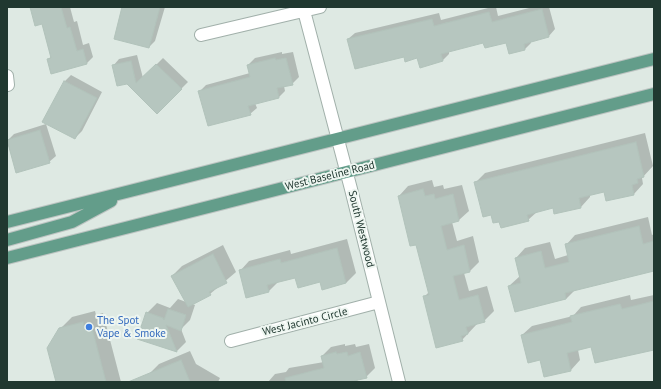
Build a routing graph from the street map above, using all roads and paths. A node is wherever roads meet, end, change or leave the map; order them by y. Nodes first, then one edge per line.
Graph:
1 (320, 7) edge
2 (304, 9) edge
3 (201, 35) dead end
4 (654, 59) edge
5 (654, 94) edge
6 (338, 139) junction
7 (347, 172) junction
8 (128, 192) junction
9 (7, 222) edge
10 (7, 240) edge
11 (7, 258) edge
12 (379, 302) junction
13 (231, 341) dead end
14 (399, 382) edge

1 - 2 street
2 - 3 street
2 - 6 street, South Westwood
4 - 6 main road
5 - 7 main road, West Baseline Road
6 - 7 street, South Westwood
6 - 8 main road
7 - 11 main road, West Baseline Road
7 - 12 street, South Westwood
8 - 9 main road
8 - 10 main road
12 - 13 street, West Jacinto Circle
12 - 14 street, South Westwood

